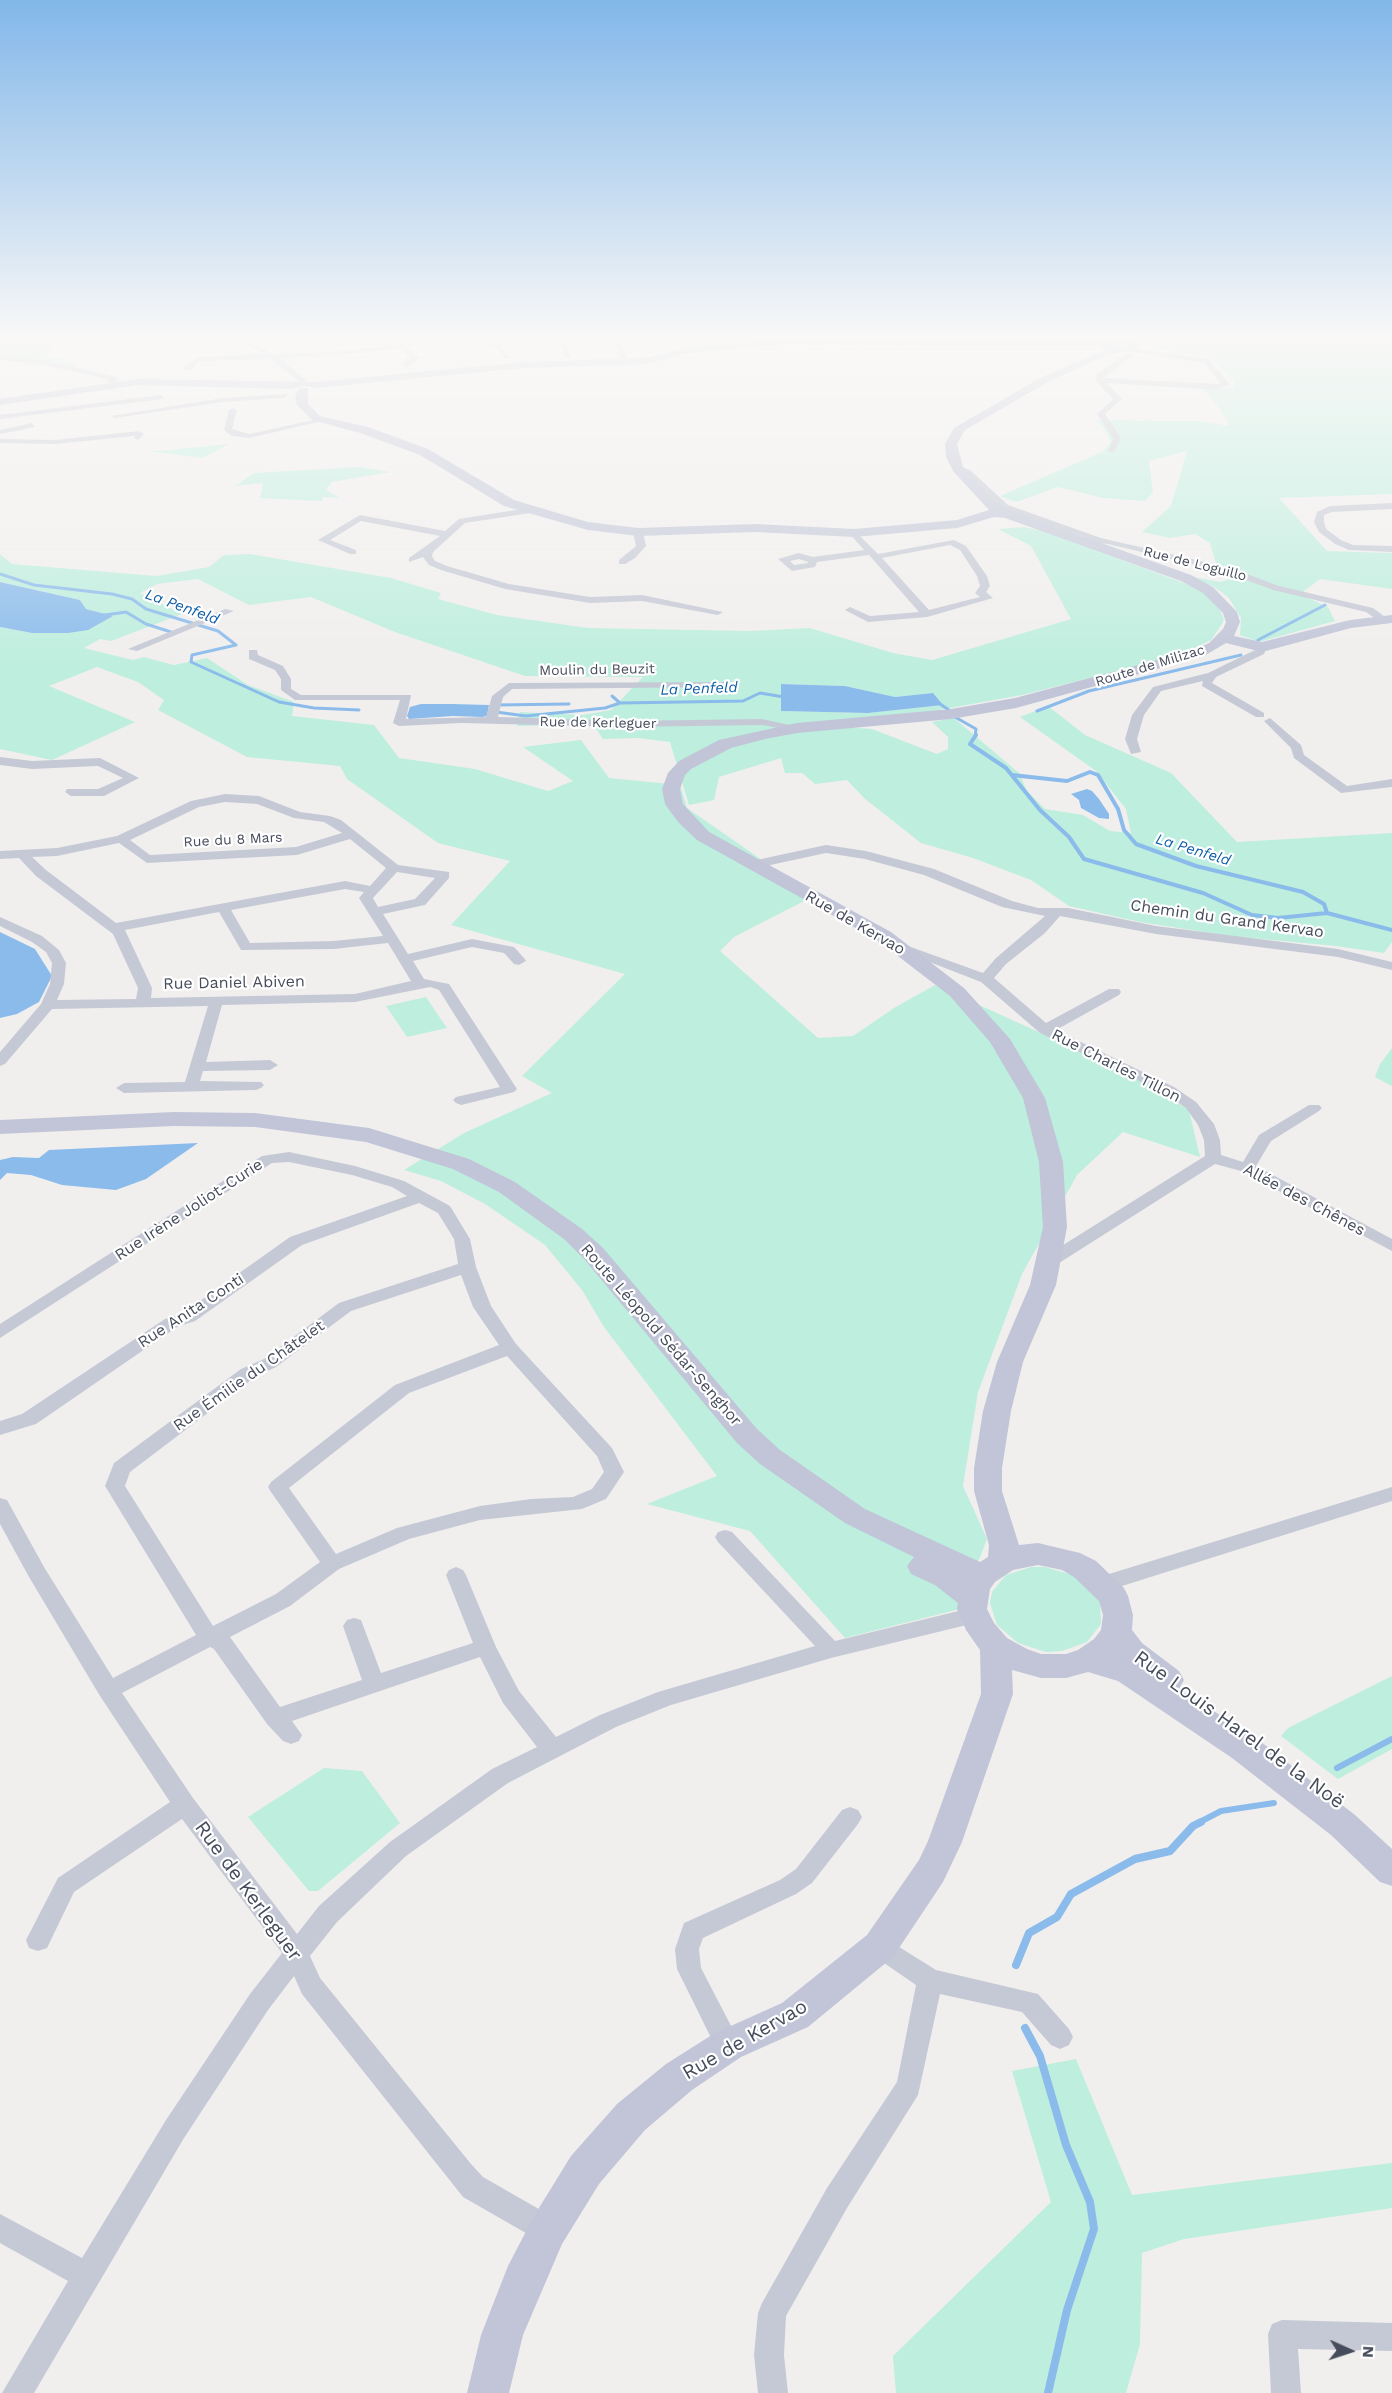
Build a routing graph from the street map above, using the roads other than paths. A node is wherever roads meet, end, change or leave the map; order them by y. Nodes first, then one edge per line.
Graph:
1 (423, 452) edge
2 (952, 452) edge
3 (957, 468) junction
4 (1392, 506) edge
5 (528, 511) junction
6 (988, 515) junction
7 (638, 532) junction
8 (854, 533) junction
9 (446, 534) junction
10 (1084, 540) junction
11 (1108, 541) junction
12 (1392, 549) edge
13 (429, 550) junction
14 (353, 552) dead end
15 (872, 555) junction
16 (412, 560) dead end
17 (813, 560) dead end
18 (622, 562) dead end
19 (1340, 603) junction
20 (850, 610) dead end
21 (229, 611) dead end
22 (718, 612) dead end
23 (927, 614) junction
24 (1350, 618) dead end
25 (1387, 619) edge
26 (1224, 638) junction
27 (1262, 647) junction
28 (133, 649) dead end
29 (253, 652) dead end
30 (1212, 675) junction
31 (726, 685) dead end
32 (493, 711) junction
33 (951, 714) joint
34 (797, 728) junction
35 (1135, 752) dead end
36 (0, 761) edge
37 (1392, 783) edge
38 (71, 792) dead end
39 (350, 835) junction
40 (121, 839) junction
41 (0, 855) edge
42 (23, 855) junction
43 (752, 865) junction
44 (394, 868) junction
45 (373, 890) junction
46 (223, 907) junction
47 (374, 912) junction
48 (1056, 912) junction
49 (0, 921) edge
50 (114, 928) junction
51 (392, 939) junction
52 (902, 949) junction
53 (405, 959) junction
54 (519, 961) dead end
55 (1392, 966) edge
56 (986, 979) junction
57 (420, 983) junction
58 (1114, 992) dead end
59 (216, 1002) junction
60 (142, 1003) junction
61 (48, 1005) junction
62 (1045, 1030) junction
63 (0, 1061) edge
64 (270, 1065) dead end
65 (197, 1067) junction
66 (256, 1085) dead end
67 (191, 1086) junction
68 (124, 1088) dead end
69 (461, 1100) dead end
70 (1314, 1108) dead end
71 (0, 1127) edge
72 (0, 1140) edge
73 (1213, 1158) junction
74 (1246, 1168) junction
75 (423, 1196) junction
76 (1392, 1246) edge
77 (1050, 1261) junction
78 (467, 1267) junction
79 (0, 1332) edge
80 (510, 1348) junction
81 (0, 1428) edge
82 (1392, 1494) edge
83 (0, 1505) edge
84 (992, 1510) junction
85 (725, 1537) dead end
86 (1038, 1554) junction
87 (332, 1564) junction
88 (456, 1575) dead end
89 (1103, 1584) junction
90 (984, 1588) junction
91 (354, 1626) dead end
92 (1116, 1633) junction
93 (209, 1637) junction
94 (485, 1647) junction
95 (996, 1647) junction
96 (831, 1650) junction
97 (1088, 1660) junction
98 (1041, 1665) junction
99 (374, 1684) junction
100 (108, 1690) junction
101 (997, 1694) junction
102 (274, 1718) junction
103 (291, 1735) dead end
104 (551, 1748) junction
105 (185, 1805) junction
106 (850, 1817) dead end
107 (1392, 1849) edge
108 (1392, 1871) edge
109 (38, 1940) dead end
110 (880, 1946) junction
111 (296, 1952) junction
112 (930, 1980) junction
113 (1060, 2037) dead end
114 (728, 2045) junction
115 (0, 2228) edge
116 (548, 2230) junction
117 (86, 2275) junction
118 (1392, 2337) edge
119 (18, 2393) edge
120 (488, 2393) edge
121 (773, 2393) edge
122 (1286, 2393) edge

1 - 5 main road, Route de Milizac
2 - 3 main road
3 - 6 main road
3 - 11 street
4 - 12 street
5 - 7 main road, Route de Milizac
5 - 9 street
6 - 8 main road, Route de Milizac
6 - 10 main road, Route de Milizac
7 - 8 main road, Route de Milizac
7 - 18 street
8 - 15 street
9 - 13 street
9 - 14 street
10 - 11 street, Rue de Loguillo
10 - 26 main road, Route de Milizac
11 - 19 street, Rue de Loguillo
13 - 16 street
13 - 22 street
15 - 17 street
15 - 23 street
15 - 23 street
19 - 24 street
19 - 25 street, Rue de Loguillo
20 - 23 street
21 - 28 street
25 - 27 main road, Rue de Loguillo
26 - 27 main road, Rue de Loguillo
26 - 33 main road, Route de Milizac
27 - 30 street
29 - 32 street, Rue de Kerleguer
30 - 35 street
30 - 37 street
31 - 32 street, Moulin du Beuzit
32 - 34 street, Rue de Kerleguer
33 - 34 main road, Rue de Kervao
34 - 43 main road, Rue de Kervao
36 - 38 street
39 - 40 street, Rue du 8 Mars
39 - 40 street
39 - 44 street
40 - 42 street
41 - 42 street
42 - 50 street
43 - 48 street, Chemin du Grand Kervao
43 - 52 main road, Rue de Kervao
44 - 45 street
44 - 47 street
45 - 46 street
45 - 47 street
46 - 50 street
46 - 51 street
47 - 51 street
48 - 55 street, Chemin du Grand Kervao
48 - 56 street
49 - 61 street
50 - 60 street
51 - 53 street
52 - 56 street
52 - 77 main road, Rue de Kervao
53 - 54 street
53 - 57 street
56 - 62 street, Rue Charles Tillon
57 - 59 street, Rue Daniel Abiven
57 - 69 street
58 - 62 street
59 - 60 street, Rue Daniel Abiven
59 - 65 street
60 - 61 street, Rue Daniel Abiven
61 - 63 street
62 - 73 street, Rue Charles Tillon
64 - 65 street
65 - 67 street
66 - 67 street
67 - 68 street
70 - 74 street
71 - 90 main road, Route Léopold Sédar-Senghor
72 - 90 main road, Route Léopold Sédar-Senghor
73 - 74 street, Allée des Chênes
73 - 77 street
74 - 76 street, Allée des Chênes
75 - 78 street, Rue Irène Joliot-Curie
75 - 79 street, Rue Irène Joliot-Curie
75 - 81 street, Rue Anita Conti
77 - 84 main road, Rue de Kervao
78 - 80 street, Rue Irène Joliot-Curie
78 - 93 street, Rue Émilie du Châtelet
80 - 87 street
80 - 87 street, Rue Irène Joliot-Curie
82 - 89 street
83 - 100 street, Rue de Kerleguer
84 - 86 main road
84 - 90 main road, Rue de Kervao
85 - 96 street
86 - 89 main road
86 - 90 main road
87 - 93 street, Rue Irène Joliot-Curie
88 - 94 street
89 - 92 main road
90 - 95 main road
90 - 96 street
91 - 99 street
92 - 97 main road
92 - 107 main road, Rue Louis Harel de la Noë
93 - 100 street, Rue Irène Joliot-Curie
93 - 102 street
94 - 99 street
94 - 104 street
95 - 98 main road
95 - 101 main road, Rue de Kervao
96 - 104 street
97 - 98 main road
97 - 108 main road, Rue Louis Harel de la Noë
98 - 101 main road
99 - 102 street
100 - 105 street, Rue de Kerleguer
101 - 110 main road, Rue de Kervao
102 - 103 street
104 - 111 street
105 - 109 street
105 - 111 street, Rue de Kerleguer
106 - 114 street
110 - 112 street
110 - 114 main road, Rue de Kervao
111 - 116 street, Rue de Kerleguer
111 - 117 street
112 - 113 street
112 - 121 street
114 - 116 main road, Rue de Kervao
115 - 117 street
116 - 120 main road, Rue de Kervao
117 - 119 street
118 - 122 street

